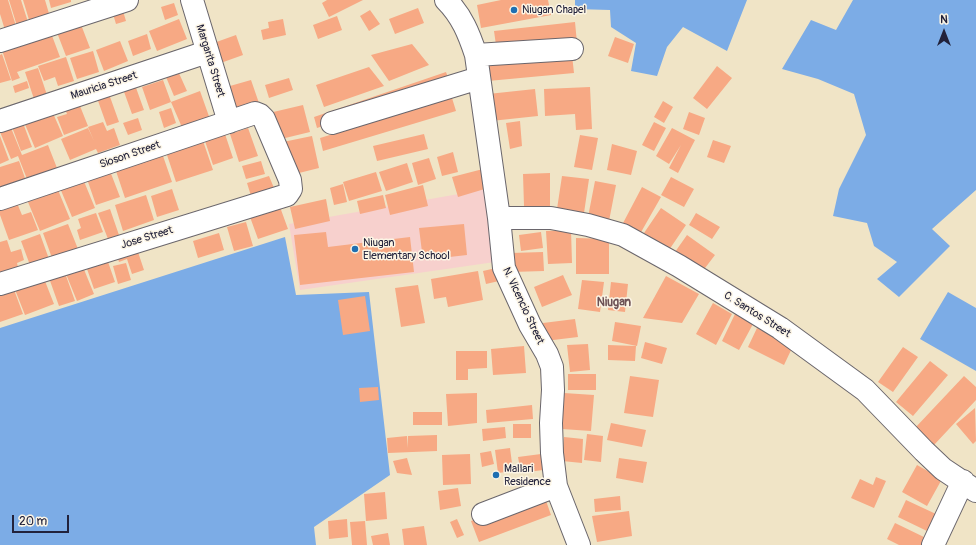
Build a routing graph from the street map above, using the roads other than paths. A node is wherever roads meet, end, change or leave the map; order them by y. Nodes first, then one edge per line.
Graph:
1 (127, 0) edge
2 (192, 0) edge
3 (446, 0) edge
4 (0, 41) edge
5 (572, 49) dead end
6 (207, 52) junction
7 (476, 55) junction
8 (479, 78) junction
9 (0, 121) edge
10 (229, 122) junction
11 (332, 123) dead end
12 (291, 189) joint
13 (0, 199) edge
14 (499, 218) junction
15 (0, 284) edge
16 (556, 486) junction
17 (970, 486) edge
18 (482, 514) dead end
19 (579, 545) edge
20 (933, 545) edge

1 - 4 street
2 - 6 street, Margarita Street
3 - 7 street, N. Vicencio Street
5 - 7 street
6 - 9 street, Mauricia Street
6 - 10 street, Margarita Street
7 - 8 street, N. Vicencio Street
8 - 11 street
8 - 14 street, N. Vicencio Street
10 - 12 street, Sioson Street
10 - 13 street, Sioson Street
12 - 15 street, Jose Street
14 - 16 street, N. Vicencio Street
14 - 17 street, C. Santos Street
16 - 18 street
16 - 19 street, N. Vicencio Street
17 - 20 street

